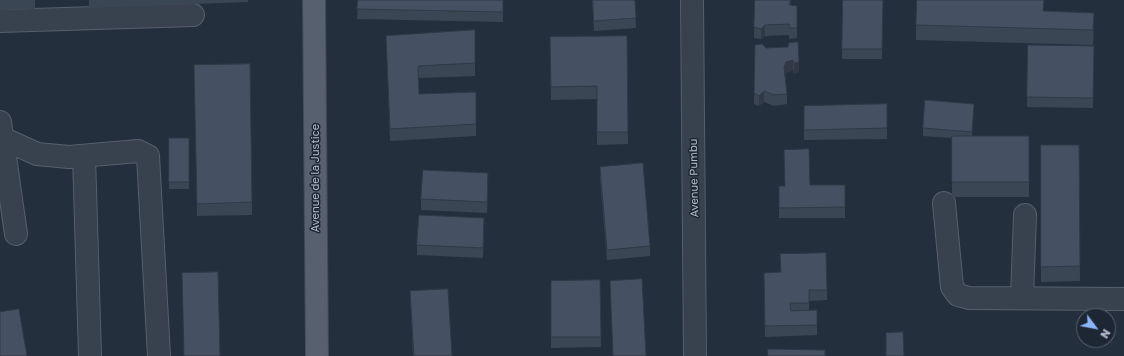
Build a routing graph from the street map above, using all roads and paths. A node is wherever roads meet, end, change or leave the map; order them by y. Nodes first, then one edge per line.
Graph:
1 (314, 0) edge
2 (692, 0) edge
3 (193, 15) dead end
4 (0, 21) edge
5 (1, 134) edge
6 (84, 156) junction
7 (944, 203) dead end
8 (1025, 215) dead end
9 (16, 234) dead end
10 (1022, 298) junction
11 (1124, 299) edge
12 (90, 356) edge
13 (159, 356) edge
14 (317, 356) edge
15 (695, 356) edge

1 - 14 main road, Avenue de la Justice
2 - 15 street, Avenue Pumbu
3 - 4 street
5 - 6 street
5 - 9 street
6 - 12 street
6 - 13 street
7 - 10 street
8 - 10 street
10 - 11 street

